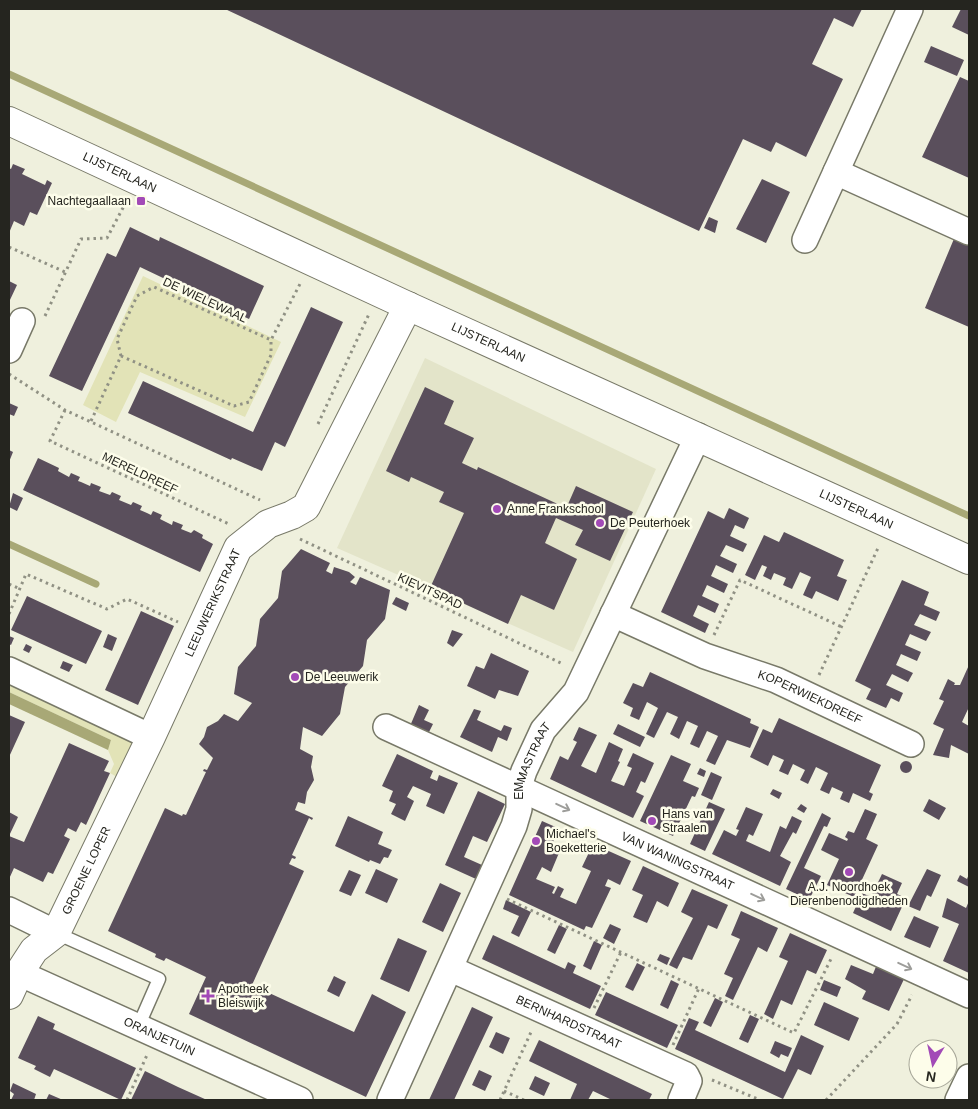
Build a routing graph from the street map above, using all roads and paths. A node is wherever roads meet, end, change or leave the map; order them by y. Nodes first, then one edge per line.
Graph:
1 (910, 9) edge
2 (9, 121) edge
3 (836, 172) junction
4 (138, 180) junction
5 (969, 232) edge
6 (805, 240) dead end
7 (9, 247) edge
8 (312, 260) junction
9 (66, 272) junction
10 (379, 292) junction
11 (408, 306) junction
12 (31, 323) joint
13 (271, 340) junction
14 (121, 356) junction
15 (15, 360) edge
16 (9, 373) edge
17 (16, 378) junction
18 (65, 410) junction
19 (91, 421) junction
20 (316, 427) dead end
21 (698, 436) junction
22 (271, 525) junction
23 (892, 525) junction
24 (969, 560) edge
25 (9, 584) edge
26 (20, 589) junction
27 (9, 614) edge
28 (613, 614) junction
29 (842, 627) junction
30 (199, 631) junction
31 (704, 656) junction
32 (825, 664) dead end
33 (9, 670) edge
34 (585, 675) junction
35 (386, 727) dead end
36 (151, 737) junction
37 (911, 744) dead end
38 (519, 786) junction
39 (486, 889) junction
40 (9, 910) edge
41 (56, 933) junction
42 (842, 936) junction
43 (621, 952) junction
44 (451, 968) junction
45 (921, 974) junction
46 (14, 984) edge
47 (699, 988) junction
48 (969, 995) edge
49 (542, 1010) junction
50 (584, 1029) junction
51 (147, 1031) junction
52 (675, 1070) junction
53 (969, 1077) edge
54 (504, 1091) junction
55 (128, 1100) edge
56 (300, 1100) edge
57 (390, 1100) edge
58 (500, 1100) edge
59 (524, 1100) edge
60 (681, 1100) edge
61 (760, 1100) edge
62 (826, 1100) edge
63 (958, 1100) edge

1 - 3 street
2 - 4 street, LIJSTERLAAN
3 - 5 street
3 - 6 street
4 - 8 street, LIJSTERLAAN
4 - 9 path
7 - 9 path
8 - 10 street, LIJSTERLAAN
8 - 13 path
9 - 12 path
10 - 11 street, LIJSTERLAAN
10 - 20 path
11 - 21 street, LIJSTERLAAN
11 - 22 street, LEEUWERIKSTRAAT
12 - 15 street
13 - 14 path
13 - 14 path, DE WIELEWAAL
14 - 19 path, DE WIELEWAAL
15 - 17 path
16 - 17 path
17 - 18 path
18 - 19 path
18 - 22 path, MERELDREEF
19 - 22 path
21 - 23 street, LIJSTERLAAN
21 - 28 street, EMMASTRAAT
22 - 30 street, LEEUWERIKSTRAAT
22 - 34 path, KIEVITSPAD
23 - 24 street, LIJSTERLAAN
23 - 29 path
25 - 26 path
26 - 27 path
26 - 30 path
28 - 31 street, KOPERWIEKDREEF
28 - 34 street, EMMASTRAAT
29 - 31 path
29 - 32 path
30 - 36 street, LEEUWERIKSTRAAT
31 - 37 street, KOPERWIEKDREEF
33 - 36 street
34 - 38 street, EMMASTRAAT
35 - 38 street, VAN WANINGSTRAAT
36 - 41 street, GROENE LOPER
38 - 39 street, EMMASTRAAT
38 -> 42 street, VAN WANINGSTRAAT
39 - 43 path
39 - 44 street, EMMASTRAAT
40 - 41 street
41 - 46 street, GROENE LOPER
41 - 51 lane
42 -> 45 street, VAN WANINGSTRAAT
42 - 47 path
43 - 47 path
43 - 50 path
44 - 49 street, BERNHARDSTRAAT
44 - 57 street, EMMASTRAAT
45 - 48 street, VAN WANINGSTRAAT
45 - 62 path
46 - 51 street, ORANJETUIN
47 - 52 path
49 - 50 street, BERNHARDSTRAAT
49 - 54 path
50 - 52 street, BERNHARDSTRAAT
51 - 55 path
51 - 56 street, ORANJETUIN
52 - 60 street
52 - 61 path
53 - 63 street
54 - 58 path
54 - 59 path

